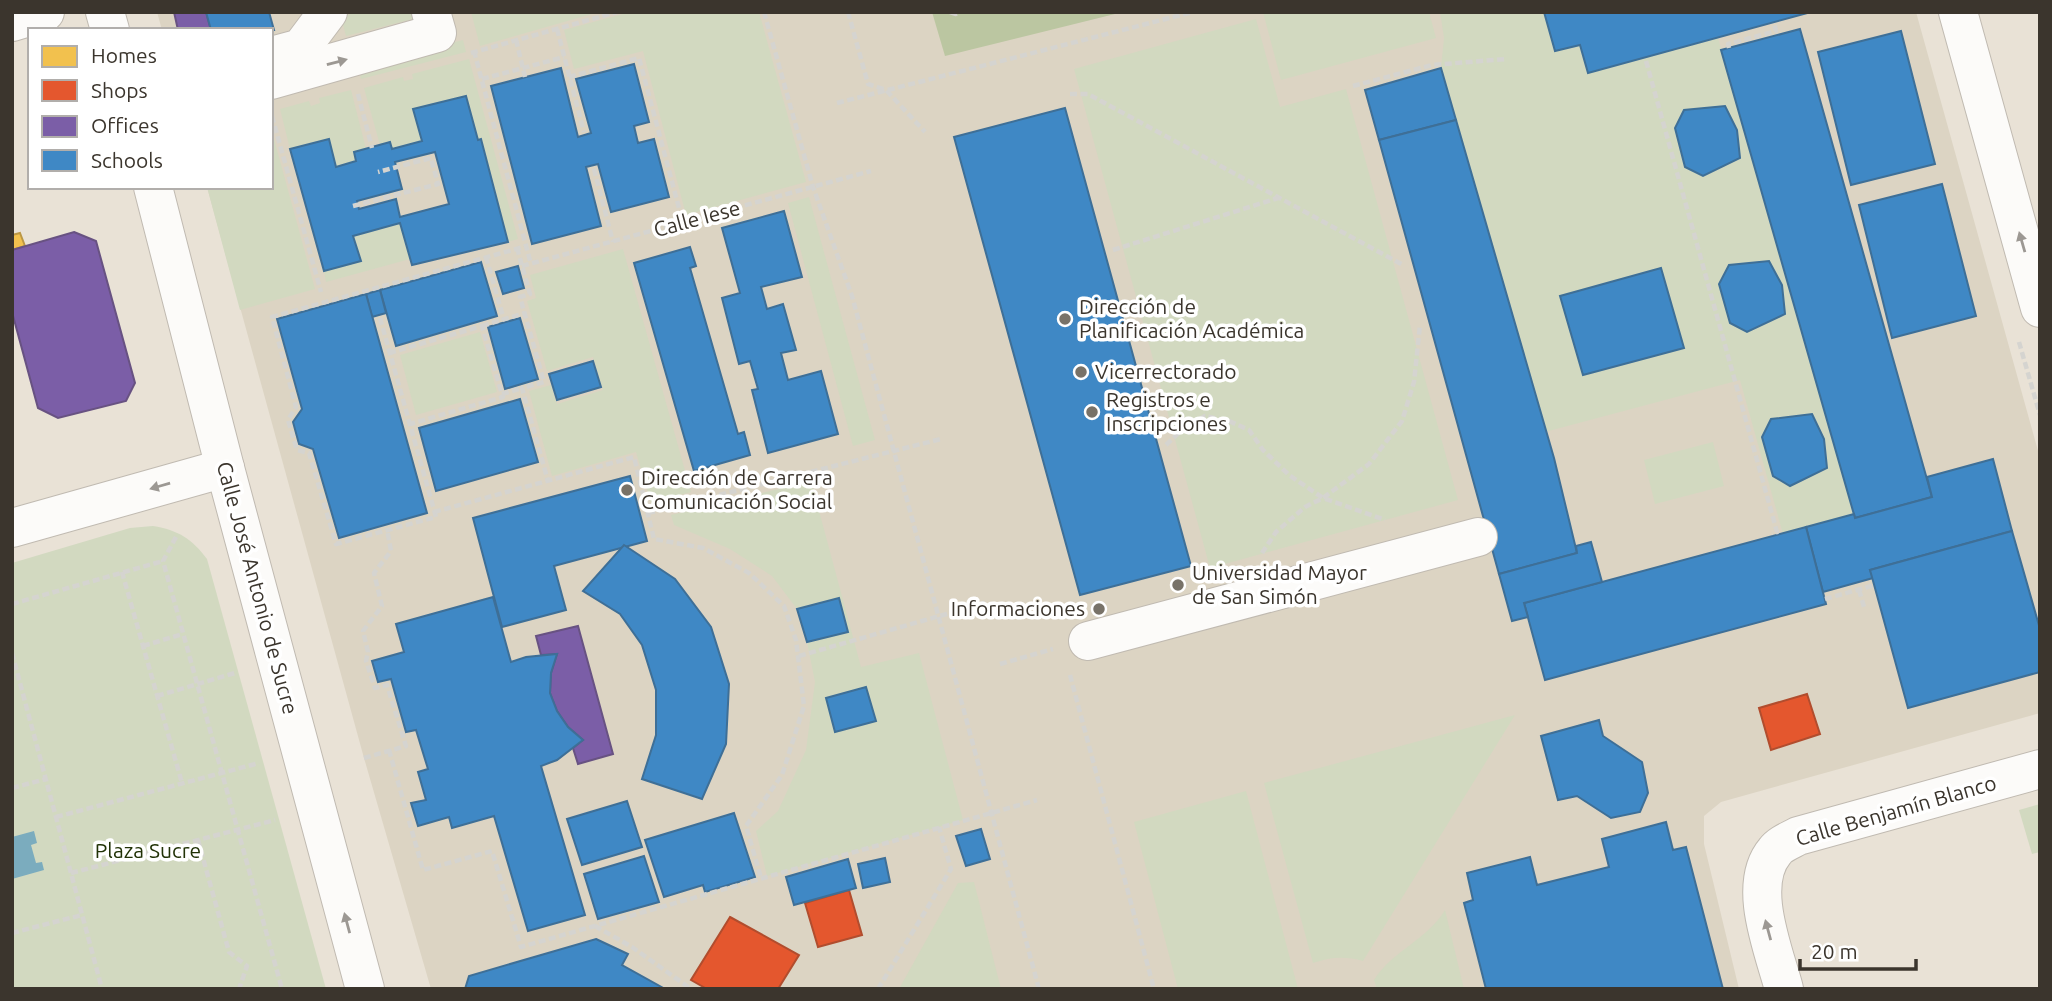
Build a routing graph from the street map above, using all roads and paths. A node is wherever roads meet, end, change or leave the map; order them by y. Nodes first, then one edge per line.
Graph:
1 (45, 12) edge
2 (328, 12) edge
3 (431, 12) edge
4 (617, 12) edge
5 (764, 12) edge
6 (848, 12) edge
7 (950, 12) edge
8 (959, 12) edge
9 (1193, 12) edge
10 (1958, 12) edge
11 (12, 22) edge
12 (1774, 22) dead end
13 (556, 29) junction
14 (472, 40) dead end
15 (516, 40) junction
16 (1729, 48) dead end
17 (474, 52) junction
18 (273, 55) edge
19 (564, 57) junction
20 (349, 58) junction
21 (1506, 59) dead end
22 (1646, 61) dead end
23 (523, 68) junction
24 (525, 77) dead end
25 (569, 77) junction
26 (273, 79) edge
27 (482, 79) junction
28 (1353, 86) dead end
29 (886, 90) junction
30 (1070, 94) dead end
31 (837, 103) dead end
32 (273, 119) edge
33 (584, 132) dead end
34 (925, 132) dead end
35 (372, 148) dead end
36 (594, 169) dead end
37 (871, 171) dead end
38 (378, 172) dead end
39 (813, 187) junction
40 (154, 189) edge
41 (1279, 198) junction
42 (353, 206) dead end
43 (683, 223) junction
44 (613, 242) junction
45 (527, 246) junction
46 (517, 248) junction
47 (1113, 250) dead end
48 (486, 257) junction
49 (531, 264) junction
50 (1403, 265) dead end
51 (522, 266) junction
52 (321, 292) dead end
53 (2040, 308) edge
54 (525, 313) junction
55 (380, 317) dead end
56 (504, 320) junction
57 (1420, 325) dead end
58 (482, 326) junction
59 (389, 353) junction
60 (522, 388) junction
61 (502, 394) junction
62 (410, 424) junction
63 (941, 439) dead end
64 (1166, 445) dead end
65 (894, 451) junction
66 (225, 468) junction
67 (548, 481) junction
68 (1323, 498) junction
69 (435, 512) junction
70 (648, 513) junction
71 (1388, 521) dead end
72 (12, 528) edge
73 (387, 530) junction
74 (1772, 533) dead end
75 (176, 537) dead end
76 (1478, 537) dead end
77 (1261, 554) dead end
78 (163, 561) junction
79 (122, 572) junction
80 (1875, 585) dead end
81 (1859, 590) junction
82 (1825, 599) dead end
83 (985, 603) dead end
84 (12, 604) edge
85 (1865, 610) dead end
86 (938, 615) junction
87 (183, 634) junction
88 (143, 646) junction
89 (12, 653) edge
90 (1078, 654) junction
91 (799, 656) junction
92 (1000, 664) dead end
93 (235, 673) dead end
94 (197, 684) junction
95 (157, 696) junction
96 (389, 750) junction
97 (364, 758) dead end
98 (259, 763) dead end
99 (2040, 769) edge
100 (222, 773) junction
101 (46, 779) junction
102 (182, 783) junction
103 (12, 788) edge
104 (1037, 800) dead end
105 (991, 812) junction
106 (56, 817) junction
107 (275, 820) dead end
108 (940, 827) junction
109 (238, 829) junction
110 (197, 839) junction
111 (71, 873) junction
112 (761, 878) junction
113 (82, 915) junction
114 (594, 926) junction
115 (12, 933) edge
116 (102, 989) edge
117 (239, 989) edge
118 (282, 989) edge
119 (365, 989) edge
120 (691, 989) edge
121 (878, 989) edge
122 (1039, 989) edge
123 (1154, 989) edge
124 (1784, 989) edge

1 - 11 street
2 - 18 street
3 - 20 street
4 - 13 path
5 - 39 path
6 - 29 path
7 - 8 path
9 - 29 path
53 -> 10 street
12 - 16 path
13 - 15 path
13 - 19 path
14 - 17 path
15 - 17 path
15 - 23 path
17 - 27 path
19 - 23 path
19 - 25 path
26 -> 20 street
20 - 35 path
21 - 28 path
22 - 74 path
23 - 24 path
23 - 27 path
25 - 33 path
25 - 43 path
27 - 45 path
29 - 31 path
29 - 34 path
30 - 41 path
32 - 52 path
36 - 44 path
37 - 39 path, Calle Iese
38 - 42 path
39 - 43 path, Calle Iese
39 - 65 path
40 - 66 street, Calle José Antonio de Sucre
41 - 47 path
41 - 50 path
43 - 44 path, Calle Iese
44 - 49 path, Calle Iese
45 - 46 path
45 - 49 path
46 - 48 path
46 - 51 path
48 - 56 path
48 - 73 path
49 - 51 path, Calle Iese
51 - 54 path
54 - 56 path
54 - 60 path
55 - 59 path
56 - 58 path
57 - 68 path
58 - 59 path
58 - 61 path
59 - 62 path
60 - 61 path
60 - 67 path
61 - 62 path
62 - 69 path
63 - 65 path
64 - 68 path
65 - 70 path
65 - 86 path
66 -> 72 street
119 -> 66 street, Calle José Antonio de Sucre
67 - 69 path
67 - 70 path
68 - 71 path
68 - 77 path
69 - 73 path
70 - 91 path
73 - 96 path
75 - 78 path
76 - 90 street
78 - 79 path
78 - 87 path
79 - 84 path
79 - 88 path
80 - 81 path
81 - 82 path
81 - 85 path
83 - 86 path
86 - 91 path
86 - 105 path
87 - 88 path
87 - 94 path
88 - 95 path
89 - 101 path
90 - 92 path
90 - 123 path
91 - 112 path
93 - 94 path
94 - 95 path
94 - 100 path
95 - 102 path
96 - 97 path
96 - 114 path
98 - 100 path
124 -> 99 street, Calle Benjamín Blanco
100 - 102 path
100 - 109 path
101 - 103 path
101 - 106 path
102 - 106 path
104 - 105 path
105 - 108 path
105 - 122 path
106 - 111 path
107 - 109 path
108 - 112 path
108 - 121 path
109 - 110 path
109 - 118 path
110 - 111 path
110 - 117 path
111 - 113 path
112 - 114 path
113 - 115 path
113 - 116 path
114 - 120 path

